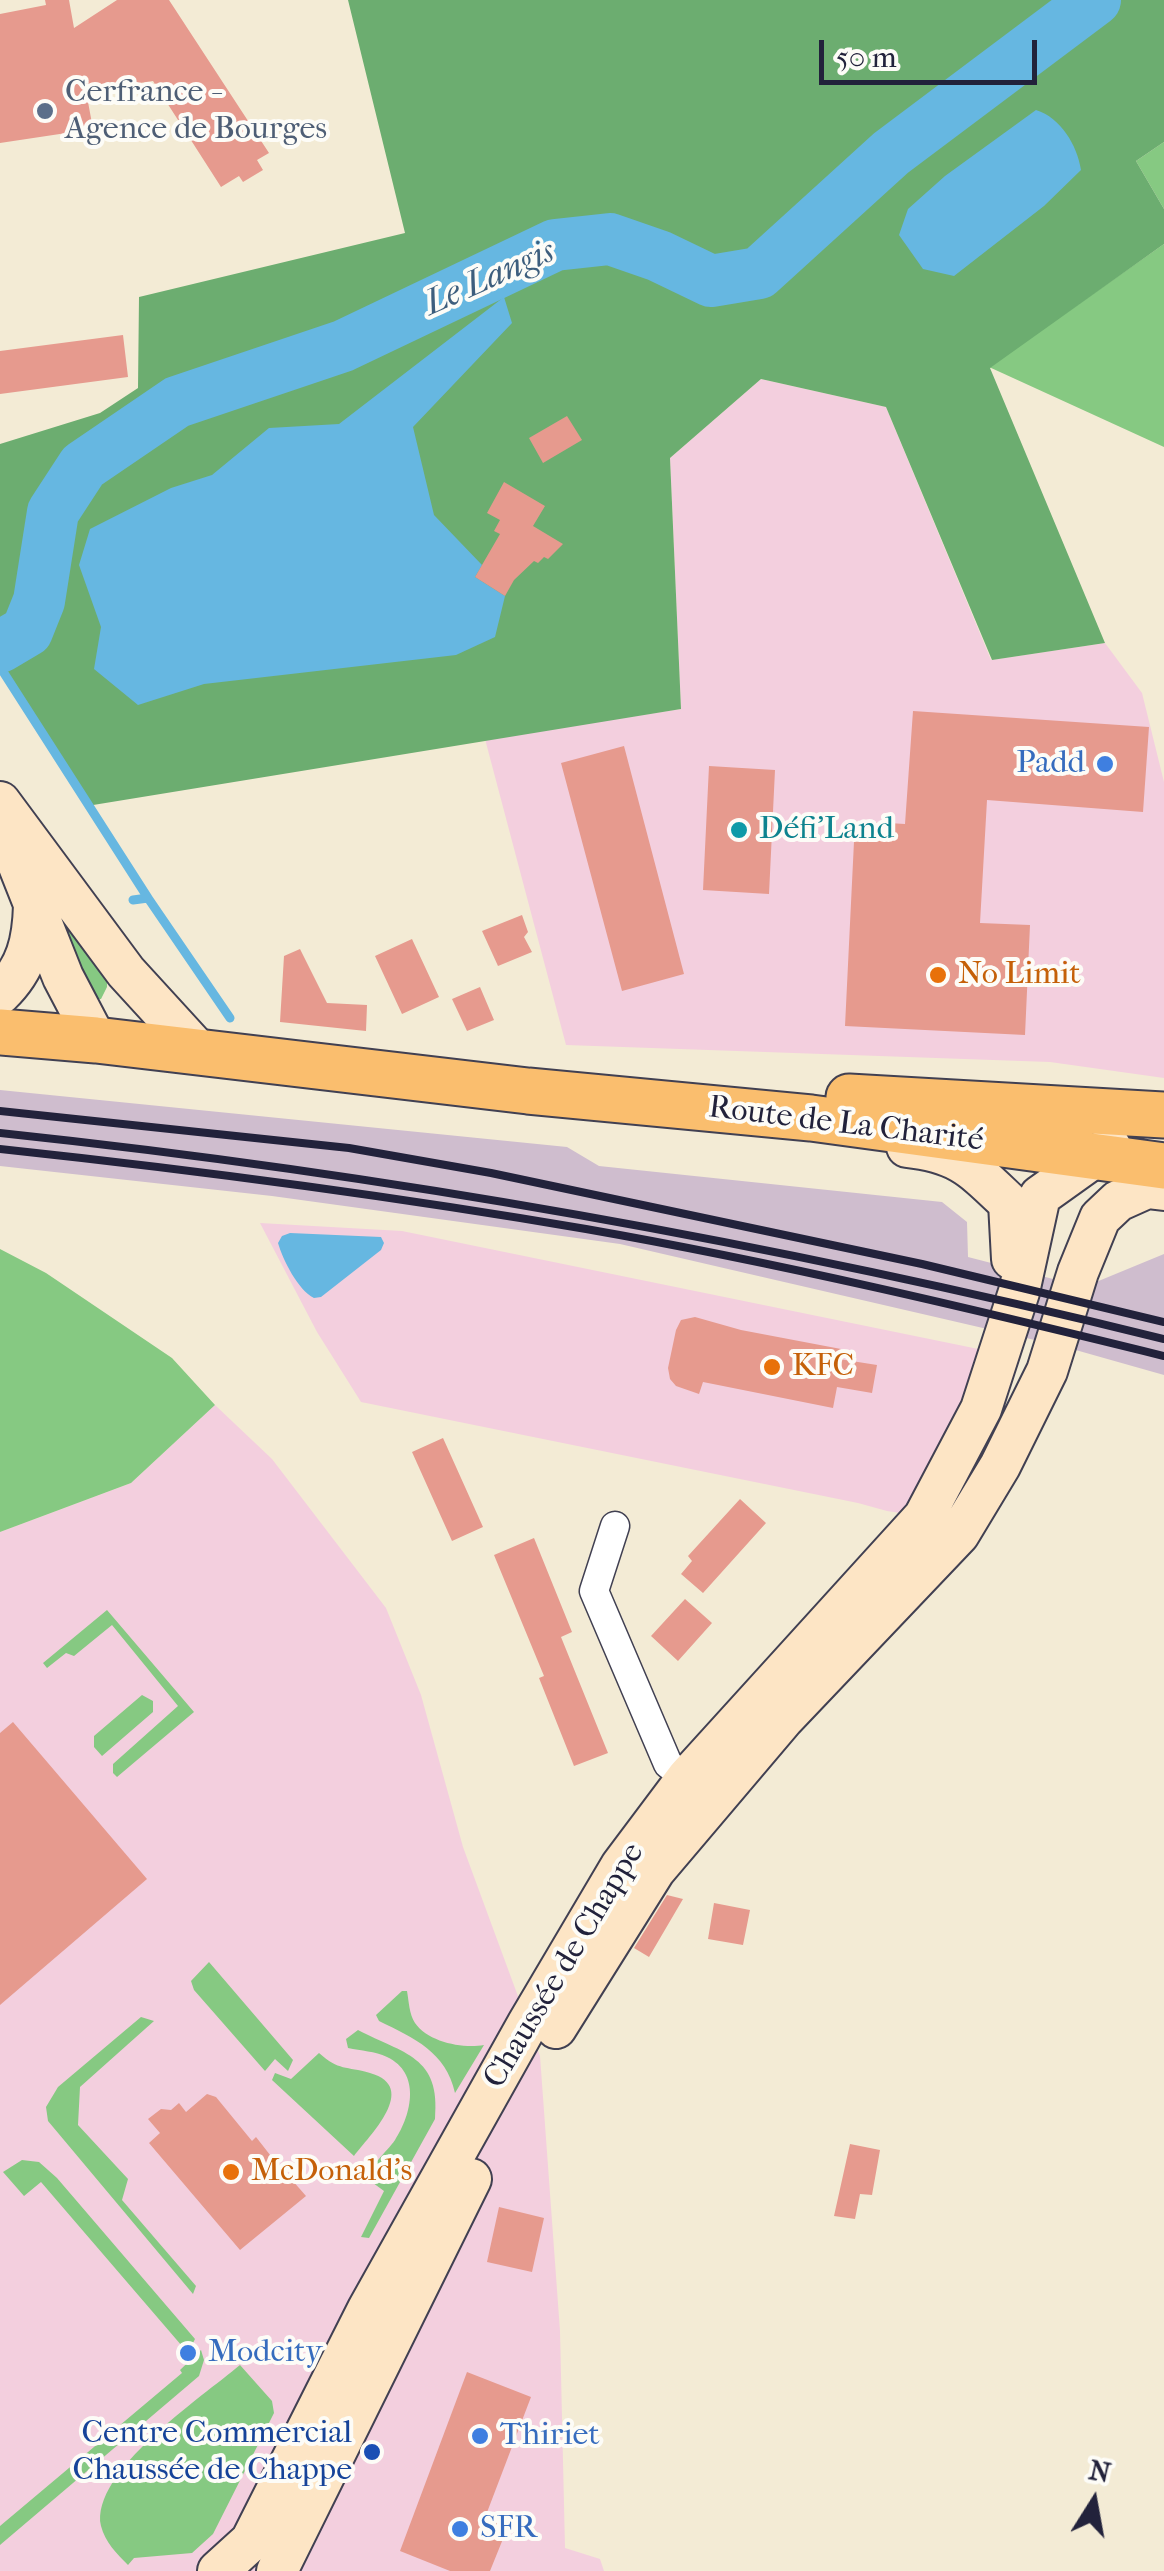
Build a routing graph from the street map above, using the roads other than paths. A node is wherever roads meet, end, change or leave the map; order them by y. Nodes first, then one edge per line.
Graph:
1 (0, 802) edge
2 (0, 818) edge
3 (34, 901) junction
4 (126, 972) junction
5 (0, 994) edge
6 (0, 1032) edge
7 (96, 1040) junction
8 (201, 1054) junction
9 (528, 1091) junction
10 (978, 1103) junction
11 (1164, 1115) edge
12 (1164, 1148) edge
13 (1095, 1157) junction
14 (1164, 1166) edge
15 (1049, 1167) junction
16 (1164, 1190) edge
17 (981, 1409) junction
18 (1000, 1466) junction
19 (615, 1526) dead end
20 (686, 1778) junction
21 (218, 2571) edge
22 (276, 2571) edge

1 - 4 main road
2 - 3 main road
3 - 5 main road
3 - 7 main road
4 - 7 main road
4 - 8 main road
6 - 7 main road, Route de La Charité
7 - 8 main road, Route de La Charité
8 - 9 main road, Route de La Charité
9 - 10 main road, Route de La Charité
9 - 15 main road, Route de La Charité
9 - 17 main road, Chaussée de Chappe
10 - 11 main road, Route de La Charité
10 - 15 main road
12 - 13 main road
13 - 14 main road, Route de La Charité
13 - 15 main road, Route de La Charité
15 - 17 main road, Chaussée de Chappe
15 - 18 main road, Chaussée de Chappe
16 - 18 main road, Chaussée de Chappe
17 - 20 main road, Chaussée de Chappe
18 - 22 main road, Chaussée de Chappe
19 - 20 street
20 - 21 main road, Chaussée de Chappe

